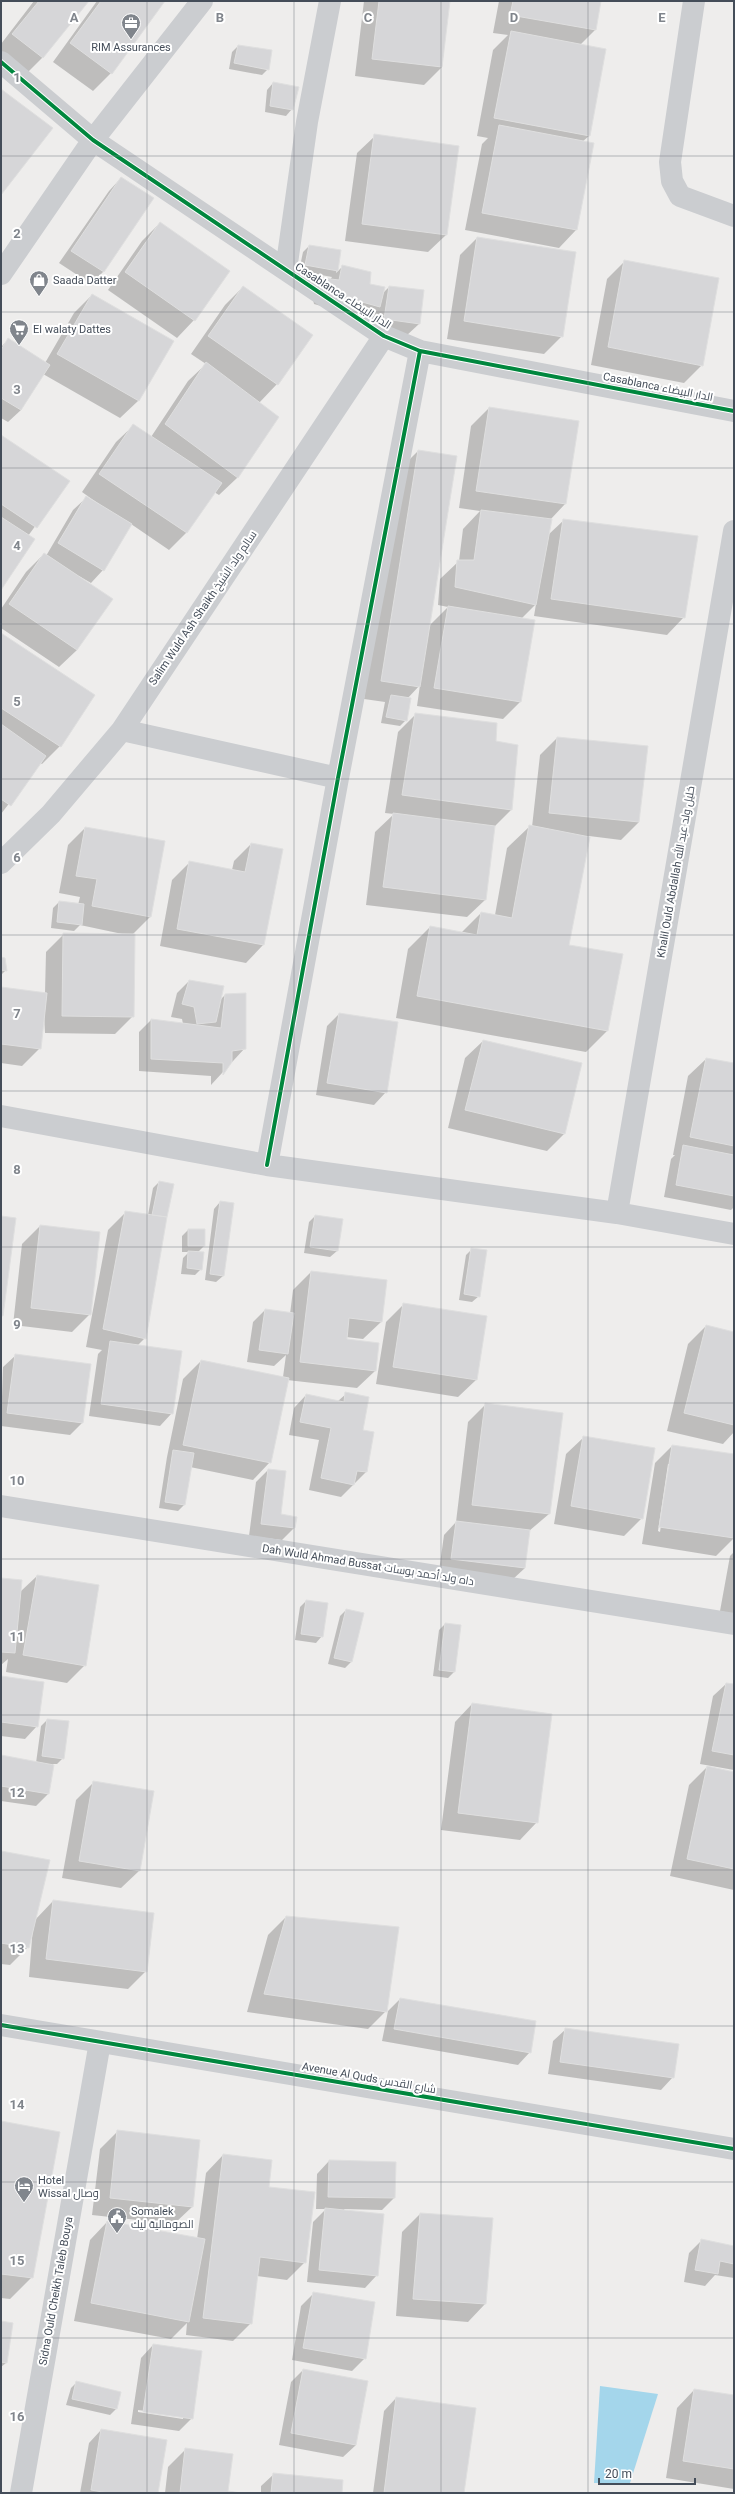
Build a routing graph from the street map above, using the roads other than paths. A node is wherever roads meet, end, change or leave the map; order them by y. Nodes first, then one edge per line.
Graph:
1 (202, 1) edge
2 (330, 1) edge
3 (694, 1) edge
4 (1, 62) edge
5 (93, 140) junction
6 (734, 216) edge
7 (286, 270) junction
8 (1, 274) edge
9 (384, 336) junction
10 (420, 351) junction
11 (734, 411) edge
12 (734, 531) edge
13 (122, 730) junction
14 (338, 778) junction
15 (1, 863) edge
16 (1, 1116) edge
17 (267, 1165) junction
18 (617, 1212) junction
19 (734, 1234) edge
20 (1, 1506) edge
21 (734, 1624) edge
22 (1, 2025) edge
23 (100, 2042) junction
24 (734, 2149) edge
25 (21, 2493) edge

1 - 5 street
2 - 7 street
3 - 6 street
4 - 5 street, Casablanca الدار البيضاء
5 - 7 street, Casablanca الدار البيضاء
5 - 8 street
7 - 9 street, Casablanca الدار البيضاء
9 - 10 street, Casablanca الدار البيضاء
9 - 13 street, Salim Wuld Ash Shaikh سالم ولد الشيخ
10 - 11 street, Casablanca الدار البيضاء
10 - 14 street
12 - 18 street, Khalil Ould Abdallah خليل ولد عبد الله
13 - 14 street
13 - 15 street, Salim Wuld Ash Shaikh سالم ولد الشيخ
14 - 17 street
16 - 17 street
17 - 18 street
18 - 19 street
20 - 21 street, Dah Wuld Ahmad Bussat داه ولد أحمد بوسات
22 - 23 street, Avenue Al Quds شارع القدس
23 - 24 street, Avenue Al Quds شارع القدس
23 - 25 street, Sidna Ould Cheikh Taleb Bouya

